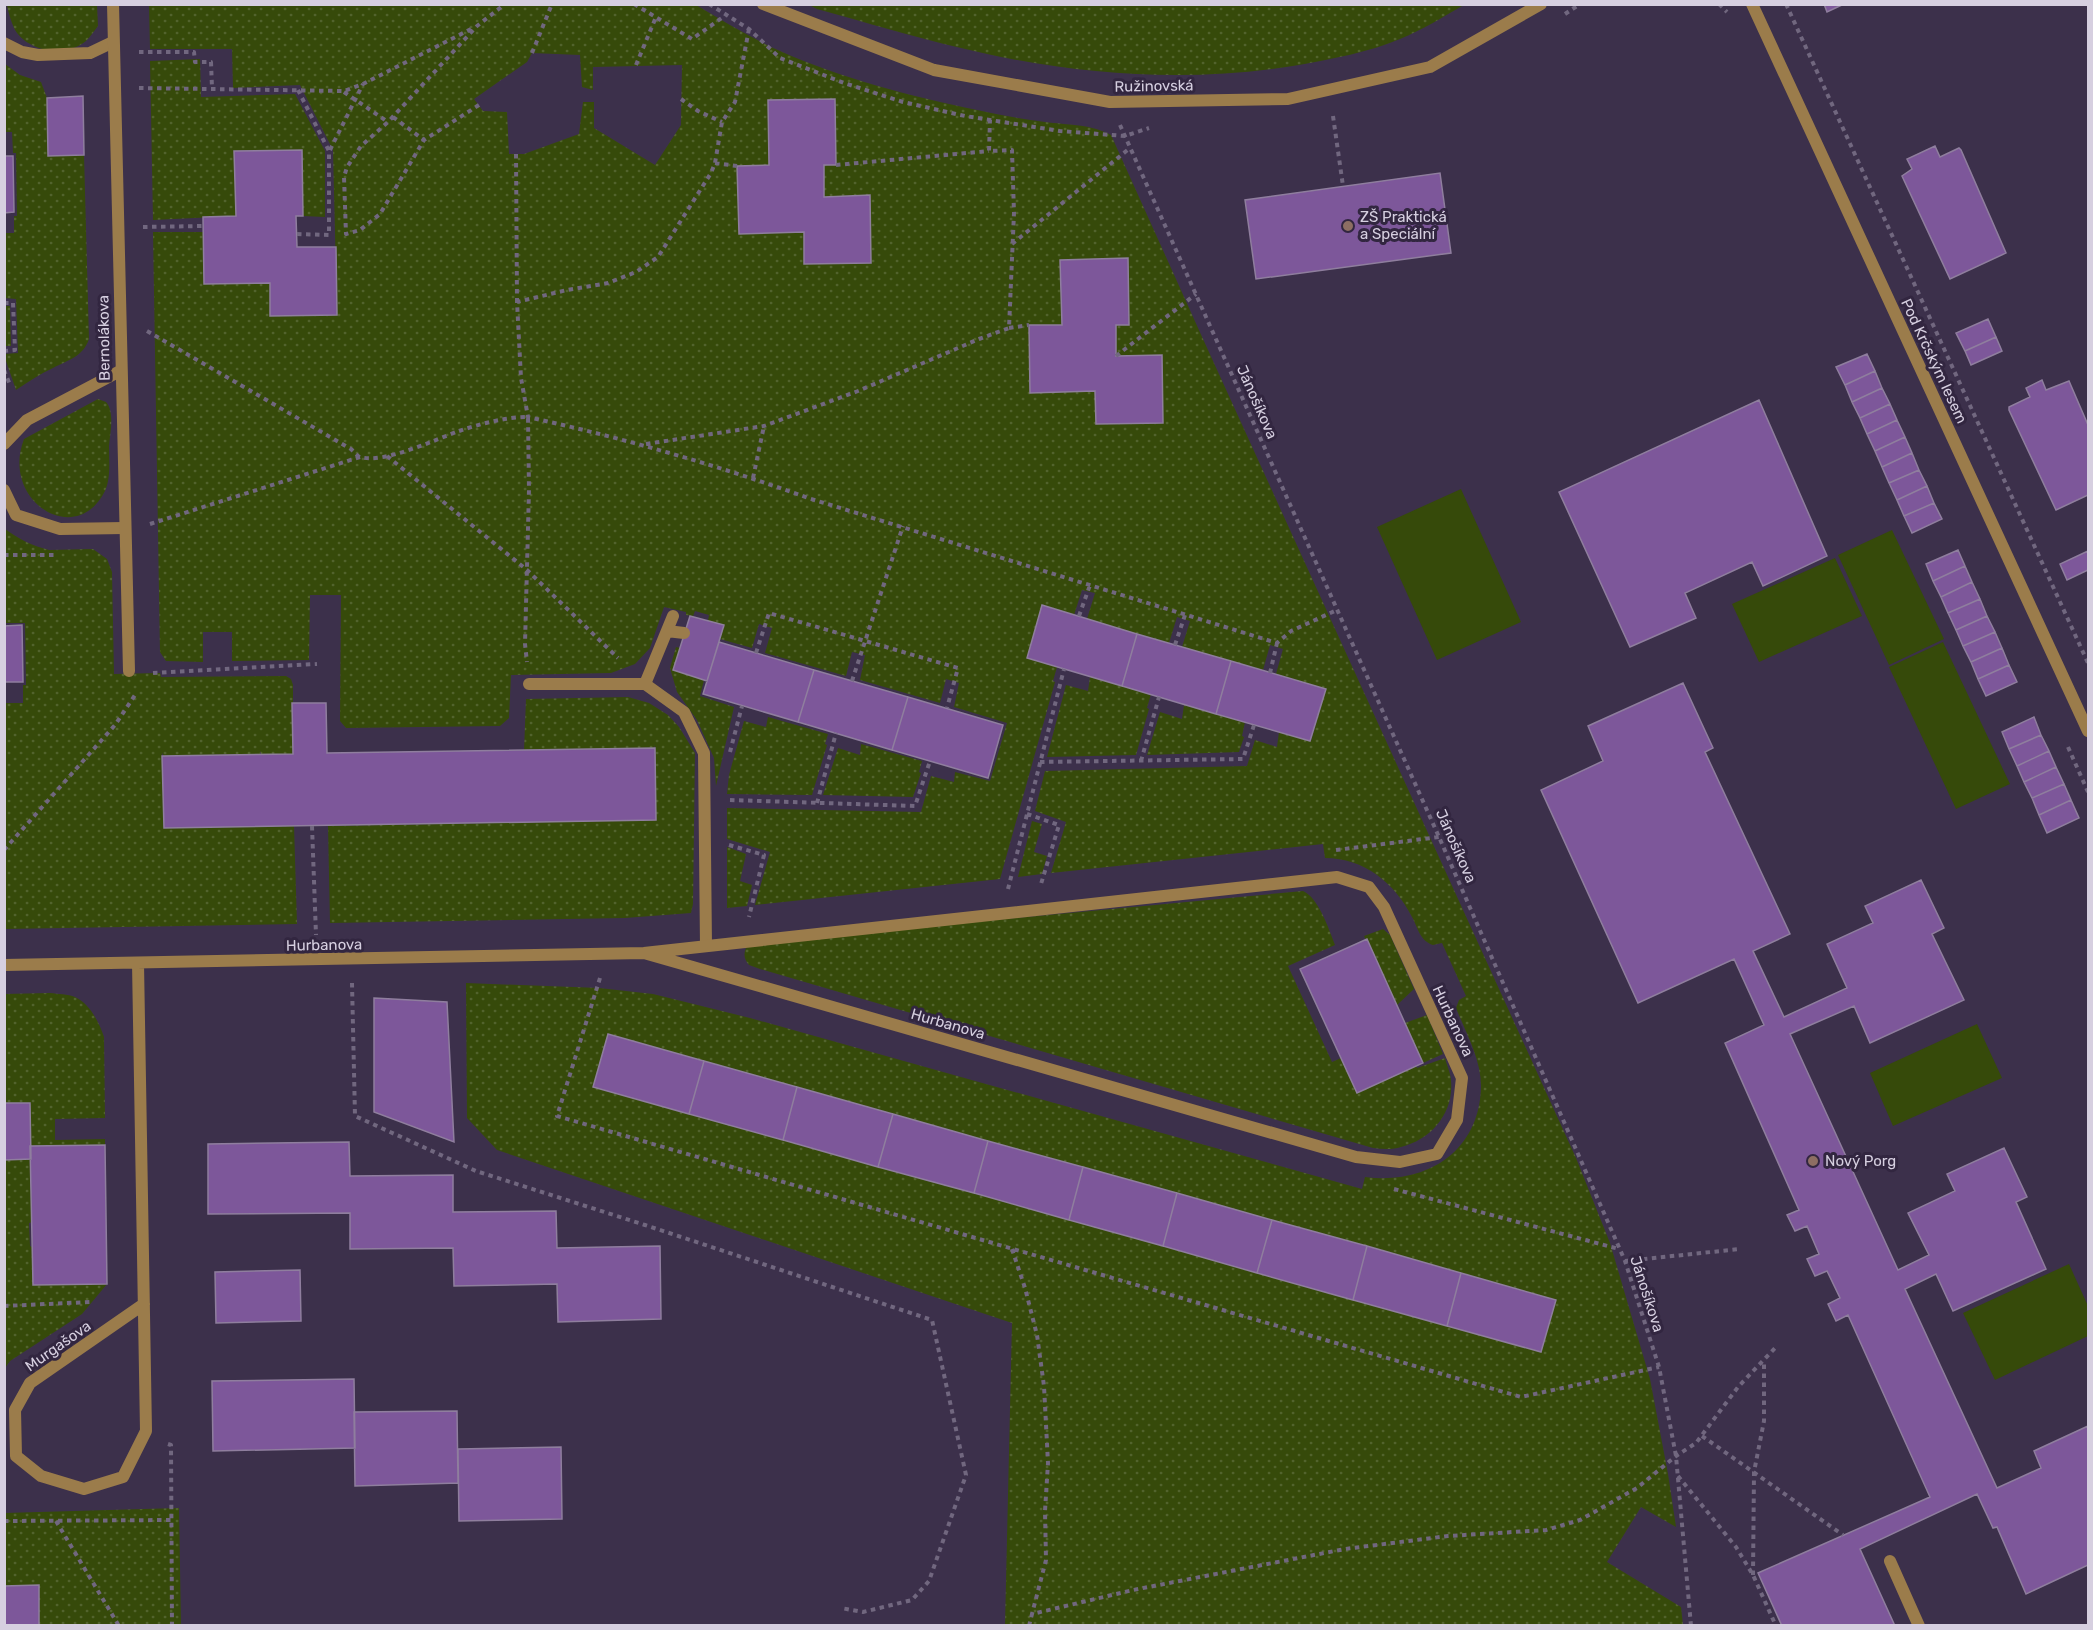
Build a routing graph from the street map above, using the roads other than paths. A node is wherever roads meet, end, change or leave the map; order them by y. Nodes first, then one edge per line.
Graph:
1 (112, 4) edge
2 (763, 4) edge
3 (1541, 4) edge
4 (1752, 4) edge
5 (113, 42) junction
6 (4, 43) edge
7 (120, 371) junction
8 (4, 444) edge
9 (4, 490) edge
10 (124, 528) junction
11 (673, 616) dead end
12 (667, 631) junction
13 (684, 633) dead end
14 (129, 671) dead end
15 (529, 684) road end
16 (645, 684) junction
17 (2088, 731) edge
18 (706, 946) junction
19 (644, 952) junction
20 (138, 963) junction
21 (4, 965) edge
22 (144, 1304) junction
23 (1890, 1561) dead end
24 (1919, 1626) edge

1 - 5 street, Bernolákova
2 - 3 street, Ružinovská
4 - 17 street, Pod Krčským lesem
5 - 6 street
5 - 7 street, Bernolákova
7 - 8 street
7 - 10 street, Bernolákova
9 - 10 street
10 - 14 street, Bernolákova
11 - 12 street
12 - 13 street
12 - 16 street
15 - 16 street
16 - 18 street
18 - 19 street, Hurbanova
18 - 19 street, Hurbanova
19 - 20 street, Hurbanova
20 - 21 street, Hurbanova
20 - 22 street, Murgašova
22 - 22 street, Murgašova
23 - 24 street

